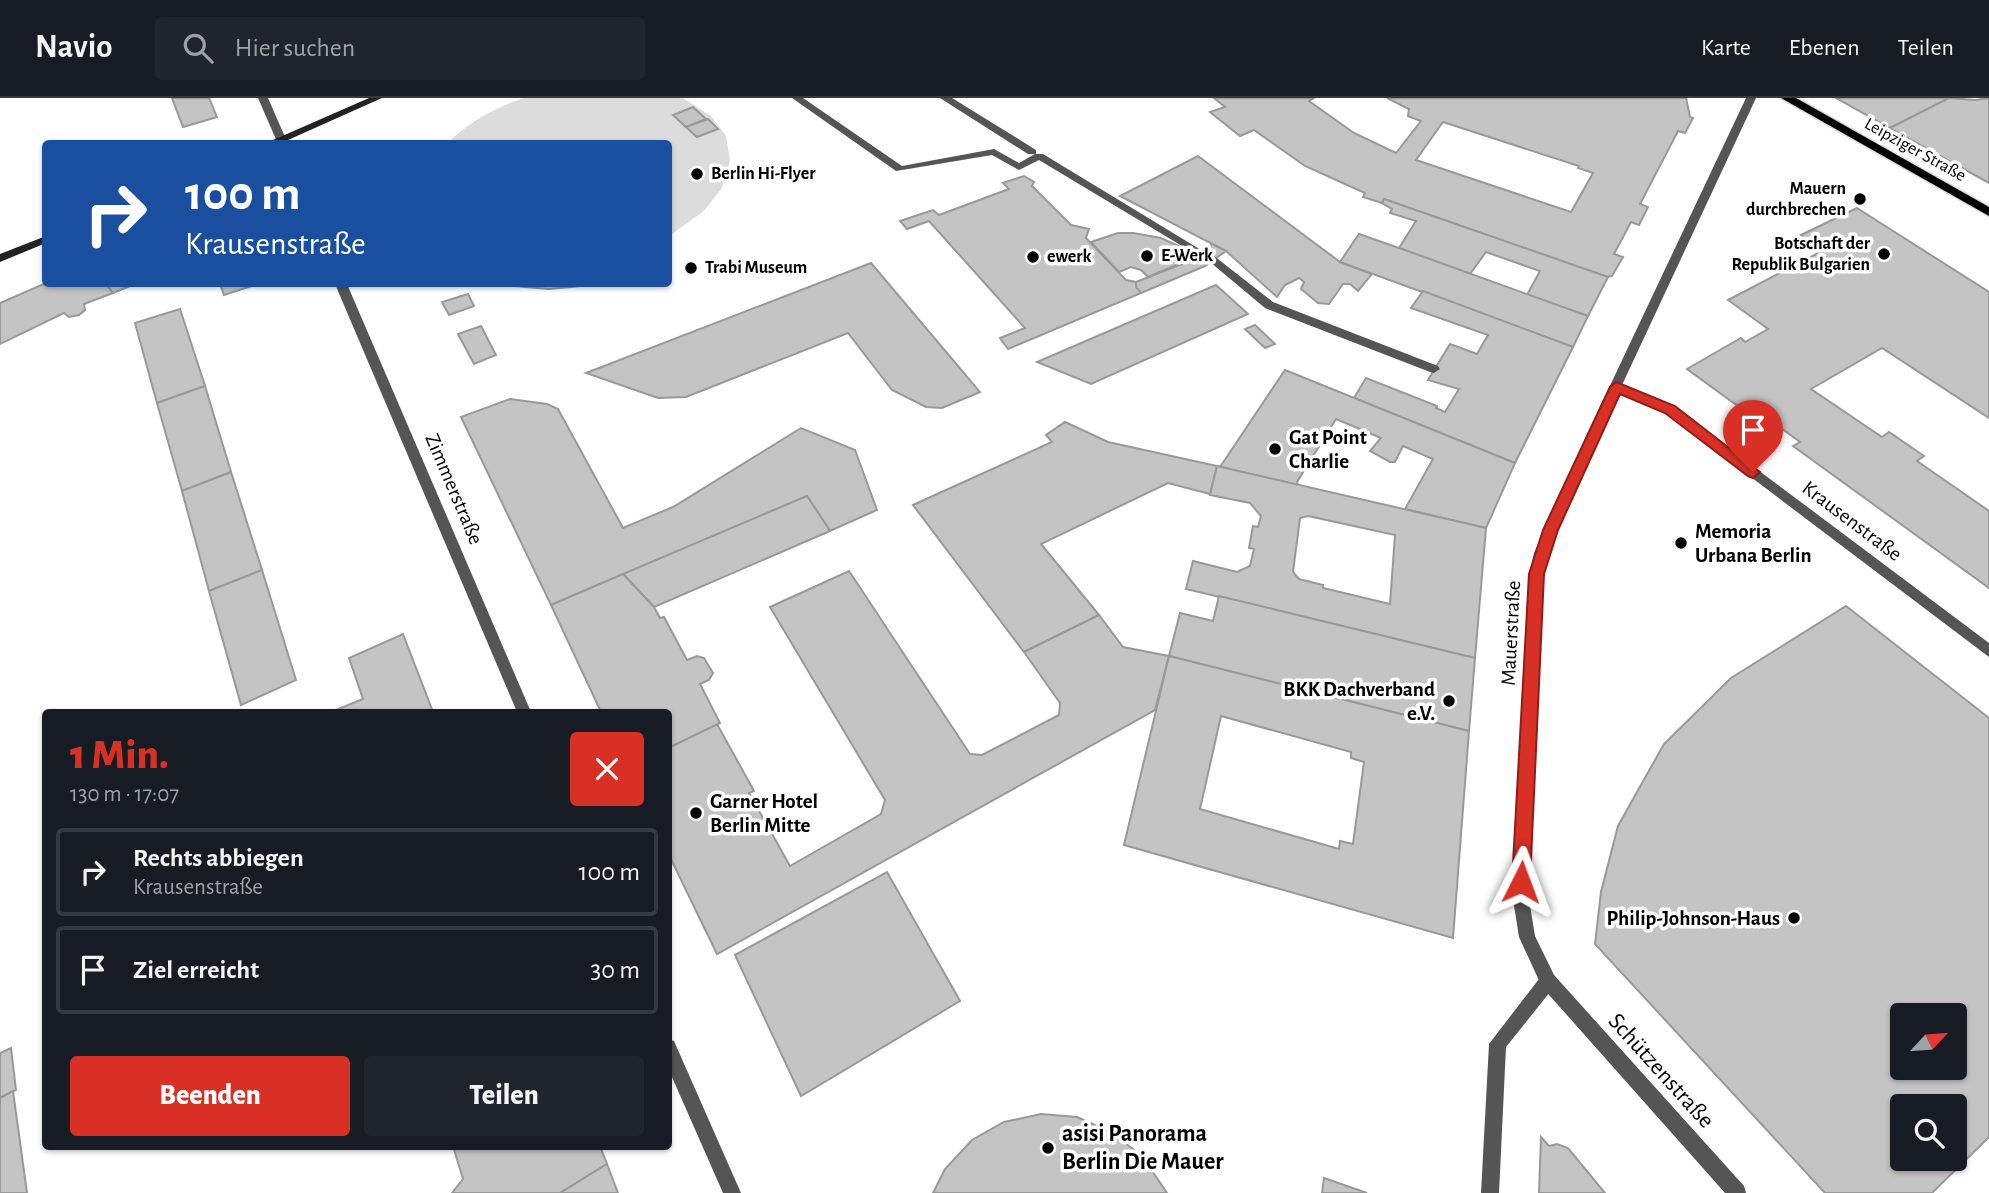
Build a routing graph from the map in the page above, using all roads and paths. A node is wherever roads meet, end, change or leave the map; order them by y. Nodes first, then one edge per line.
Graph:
1 (263, 98) edge
2 (377, 98) edge
3 (797, 98) edge
4 (945, 98) edge
5 (1751, 98) edge
6 (1787, 98) edge
7 (282, 140) edge
8 (284, 140) edge
9 (1032, 152) dead end
10 (1989, 212) edge
11 (42, 241) edge
12 (1201, 253) dead end
13 (0, 258) edge
14 (1214, 260) dead end
15 (342, 287) edge
16 (1434, 369) dead end
17 (1616, 387) junction
18 (1989, 651) edge
19 (523, 709) edge
20 (1548, 981) junction
21 (672, 1055) edge
22 (732, 1193) edge
23 (1490, 1193) edge
24 (1737, 1193) edge

1 - 7 street
2 - 8 main road
3 - 12 street
4 - 9 street
5 - 17 street, Mauerstraße
6 - 10 main road, Leipziger Straße
11 - 13 main road
14 - 16 street
15 - 19 street, Zimmerstraße
17 - 18 street, Krausenstraße
17 - 20 street, Mauerstraße
20 - 23 street
20 - 24 street, Schützenstraße
21 - 22 street

